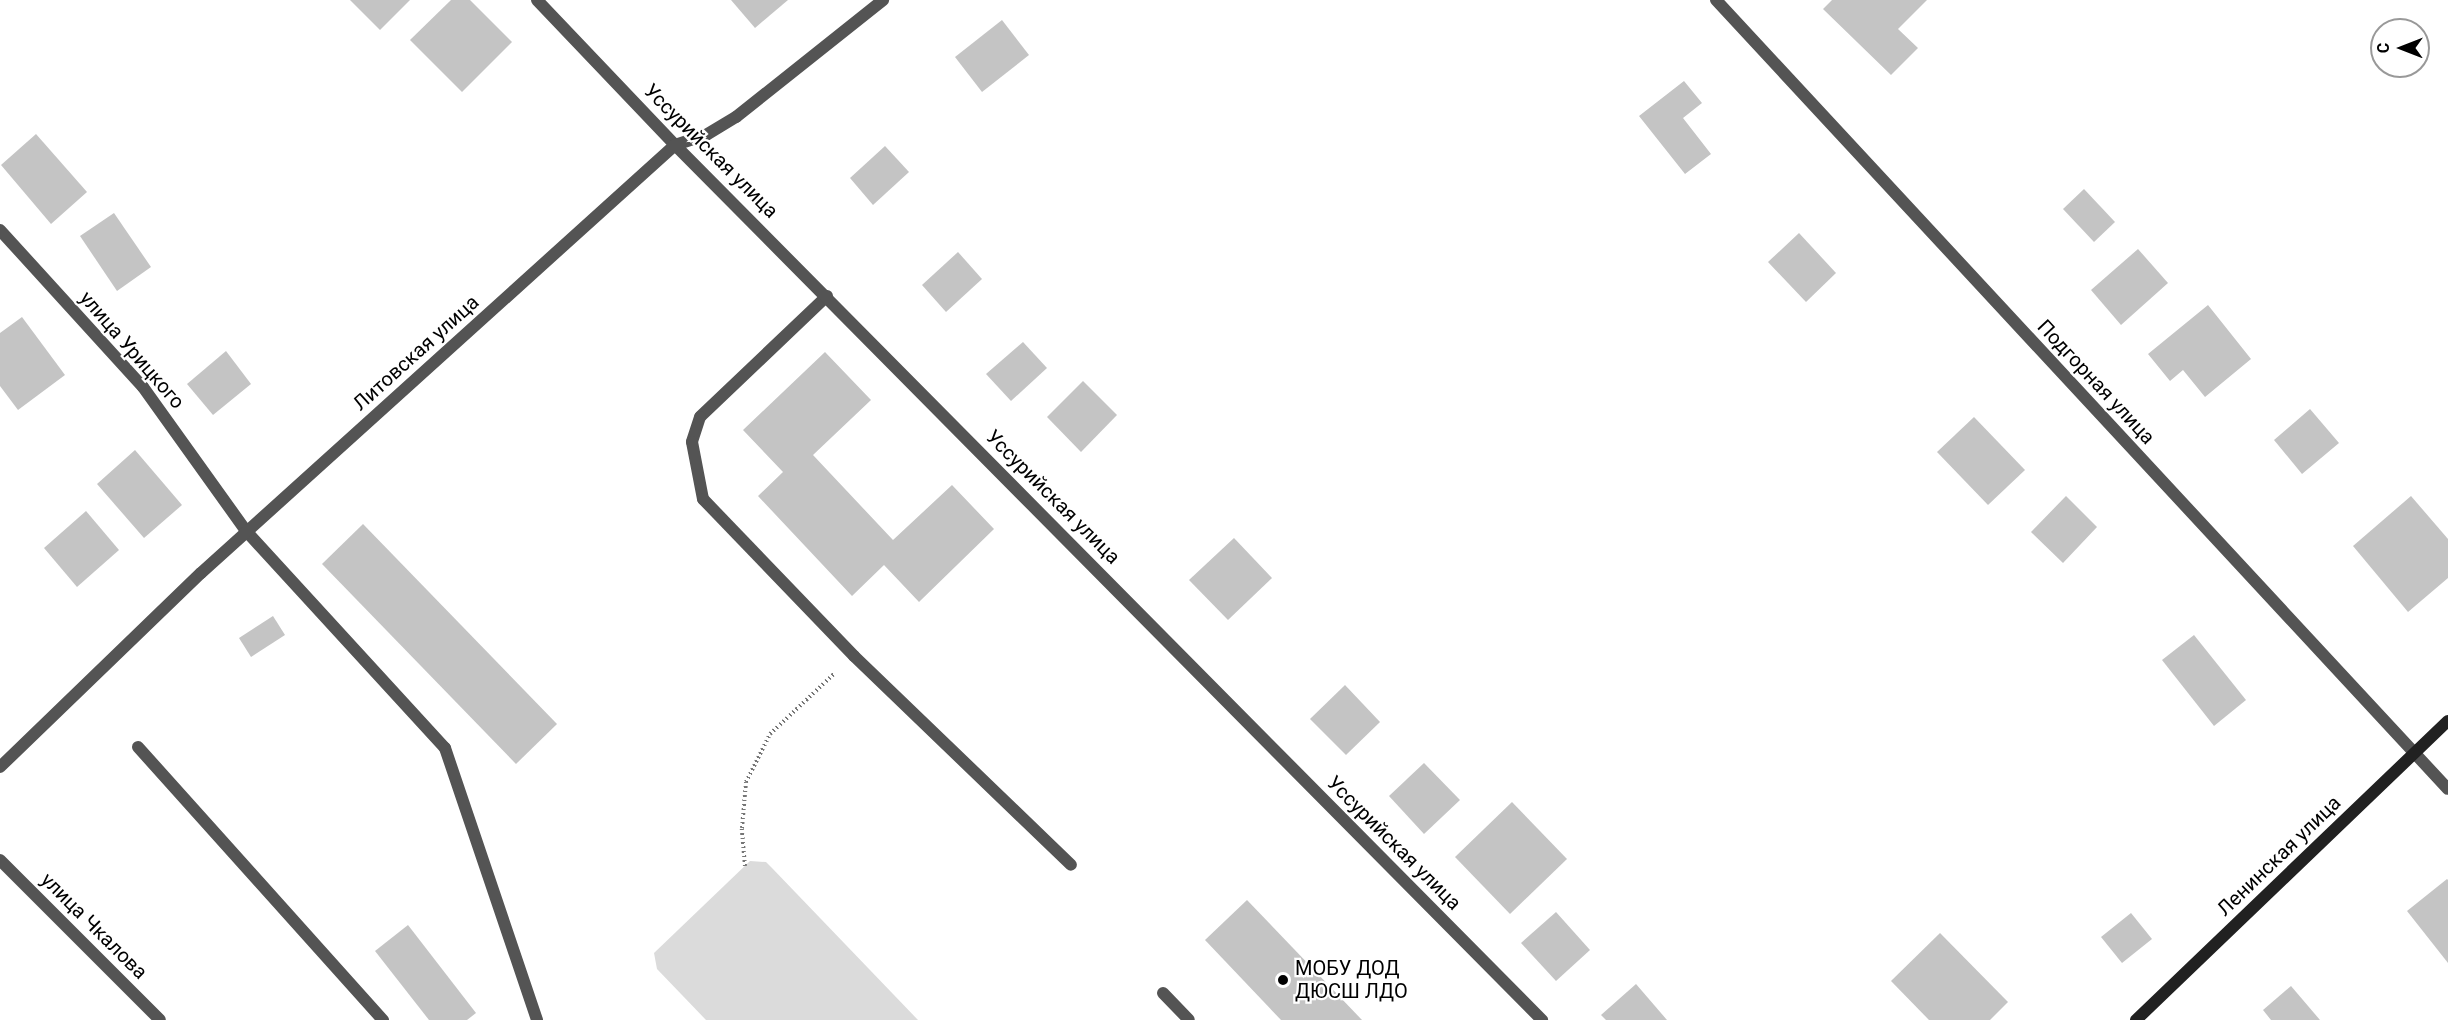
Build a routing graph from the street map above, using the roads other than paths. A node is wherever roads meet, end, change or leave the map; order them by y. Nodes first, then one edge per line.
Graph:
1 (537, 0) edge
2 (883, 0) edge
3 (1716, 0) edge
4 (675, 145) junction
5 (0, 230) edge
6 (827, 296) junction
7 (247, 532) junction
8 (2448, 721) edge
9 (138, 747) dead end
10 (2413, 754) junction
11 (0, 766) edge
12 (2448, 789) edge
13 (0, 860) edge
14 (1071, 865) dead end
15 (1163, 993) dead end
16 (160, 1020) edge
17 (382, 1020) edge
18 (537, 1020) edge
19 (1189, 1020) edge
20 (1542, 1020) edge
21 (2136, 1020) edge

1 - 4 street, Уссурийская улица
2 - 4 street, Литовская улица
3 - 10 street, Подгорная улица
4 - 6 street, Уссурийская улица
4 - 7 street, Литовская улица
5 - 7 street, улица Урицкого
6 - 14 street
6 - 20 street, Уссурийская улица
7 - 11 street, Литовская улица
7 - 18 street, улица Урицкого
8 - 10 main road, Ленинская улица
9 - 17 street
10 - 12 street, Подгорная улица
10 - 21 main road, Ленинская улица
13 - 16 street, улица Чкалова
15 - 19 street

